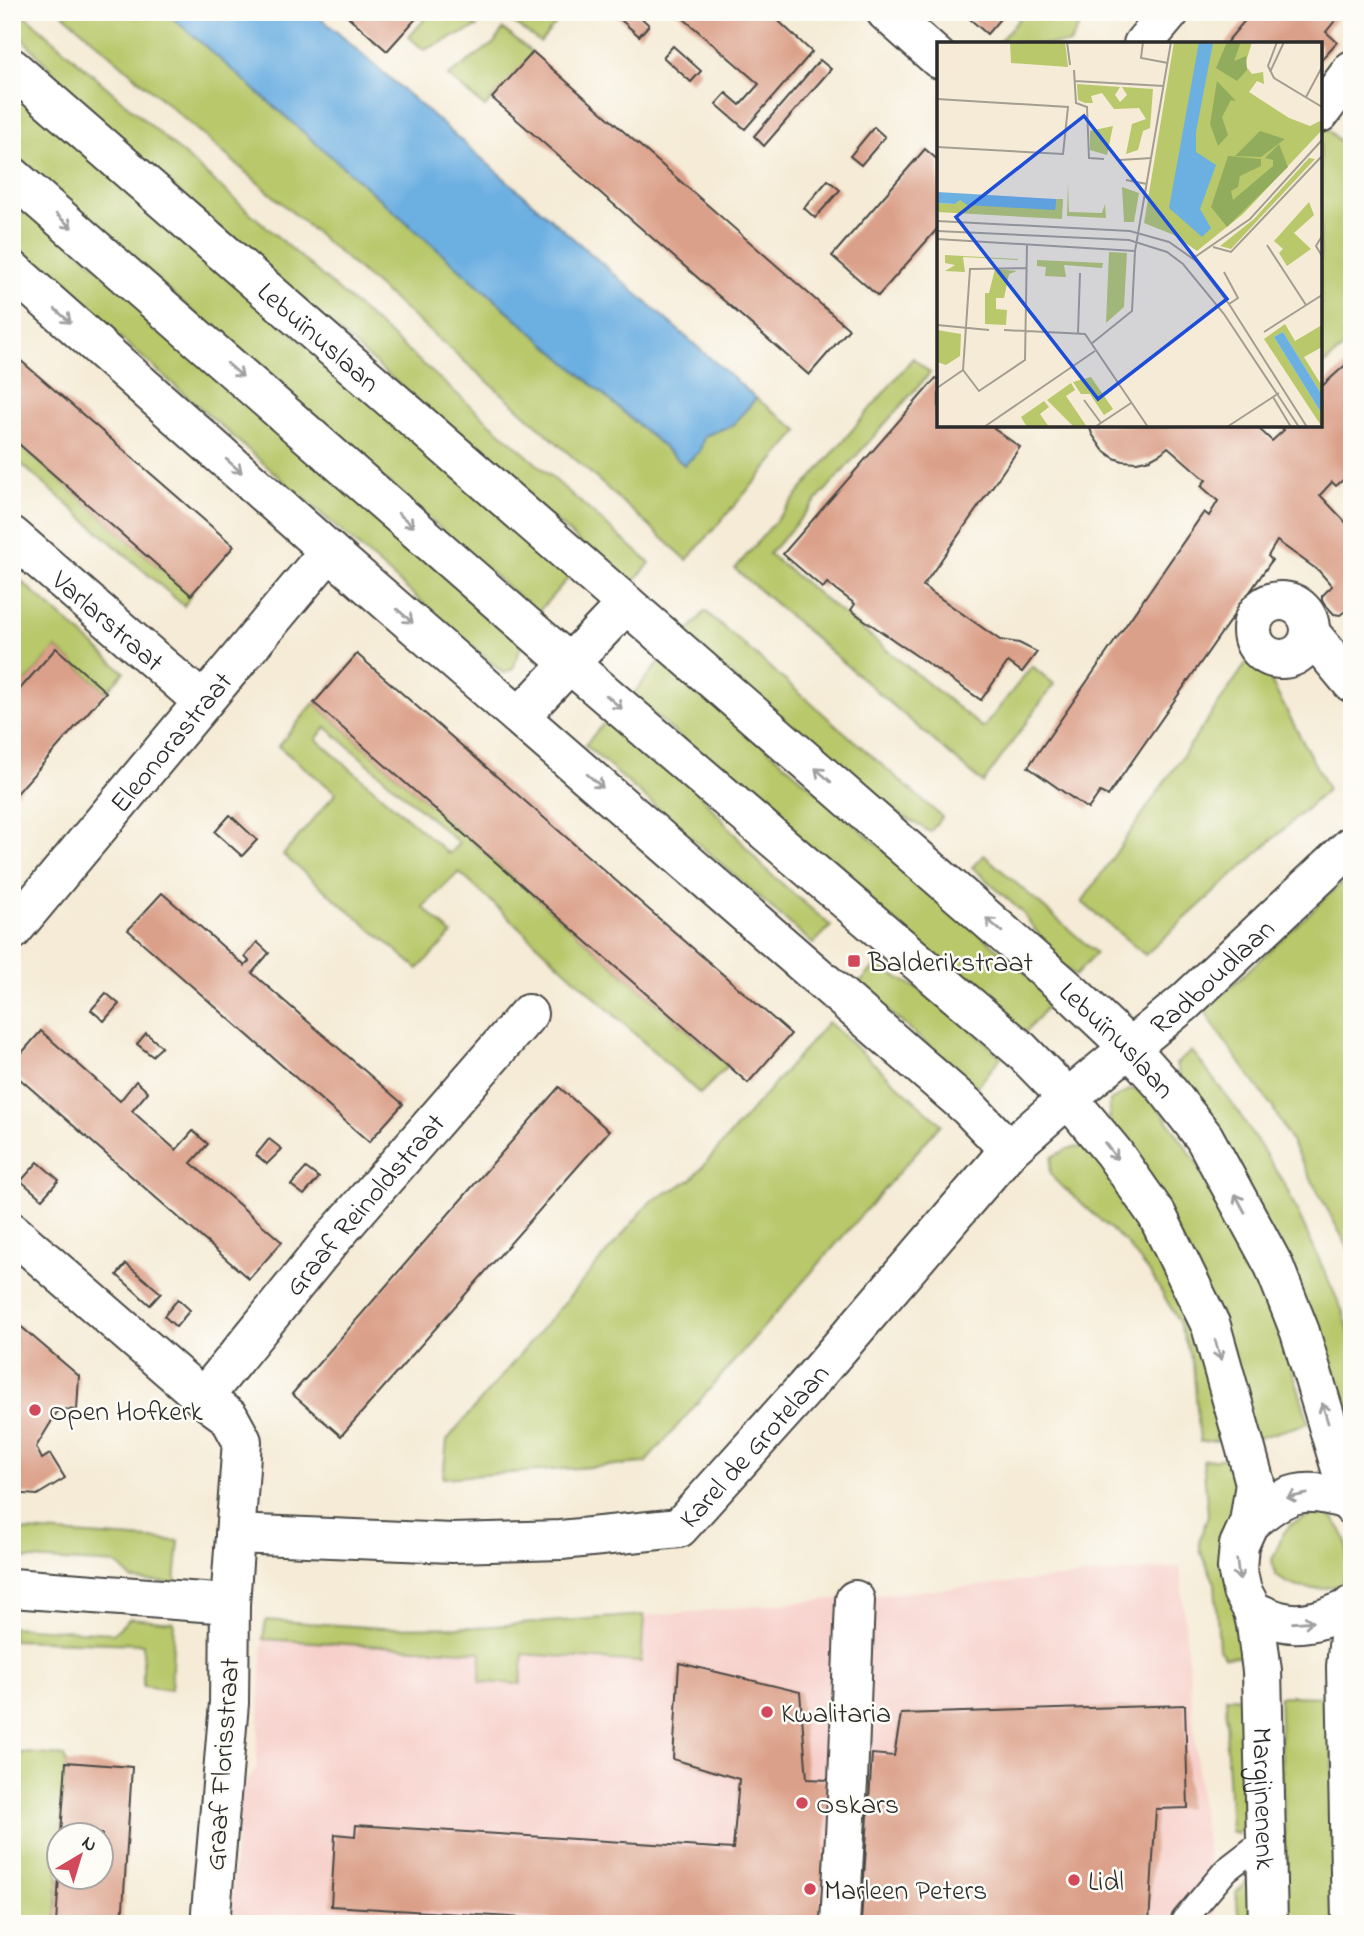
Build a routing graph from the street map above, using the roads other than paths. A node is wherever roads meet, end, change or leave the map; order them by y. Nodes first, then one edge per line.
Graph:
1 (886, 12) edge
2 (1170, 12) edge
3 (1145, 42) edge
4 (937, 57) edge
5 (12, 68) edge
6 (1350, 74) edge
7 (1322, 110) edge
8 (12, 176) edge
9 (12, 270) edge
10 (12, 536) edge
11 (329, 551) junction
12 (626, 604) junction
13 (1311, 634) dead end
14 (570, 664) junction
15 (1352, 683) edge
16 (204, 702) junction
17 (520, 716) junction
18 (1352, 845) edge
19 (12, 931) edge
20 (528, 1014) dead end
21 (1130, 1048) junction
22 (1068, 1098) junction
23 (1009, 1150) junction
24 (12, 1232) edge
25 (203, 1398) junction
26 (1352, 1503) edge
27 (1249, 1523) junction
28 (235, 1534) junction
29 (12, 1588) edge
30 (855, 1600) dead end
31 (230, 1604) junction
32 (1352, 1606) edge
33 (1253, 1611) junction
34 (1265, 1840) junction
35 (211, 1924) edge
36 (840, 1924) edge
37 (1184, 1924) edge
38 (1268, 1924) edge
39 (1351, 1924) edge

1 - 4 street
2 - 3 street
5 - 12 street, Lebuïnuslaan
6 - 7 street
8 -> 14 street
9 -> 11 street
10 - 16 street, Varlarstraat
11 - 16 street, Eleonorastraat
11 -> 17 street
12 - 14 street
21 -> 12 street, Lebuïnuslaan
13 - 15 street
14 - 17 street
14 -> 22 street
16 - 19 street, Eleonorastraat
17 -> 23 street
18 - 21 street, Radboudlaan
20 - 25 street, Graaf Reinoldstraat
21 - 22 street, Radboudlaan
26 -> 21 street, Lebuïnuslaan
22 - 23 street
22 -> 27 street
23 - 28 street, Karel de Grotelaan
24 - 25 street, Graaf Florisstraat
25 - 28 street, Graaf Florisstraat
26 -> 27 street
27 -> 33 street
28 - 31 street, Graaf Florisstraat
29 - 31 street
30 - 36 street
31 - 35 street, Graaf Florisstraat
33 -> 32 street
32 - 39 street
33 - 34 street, Margijnenenk
34 - 37 lane
34 - 38 street, Margijnenenk

